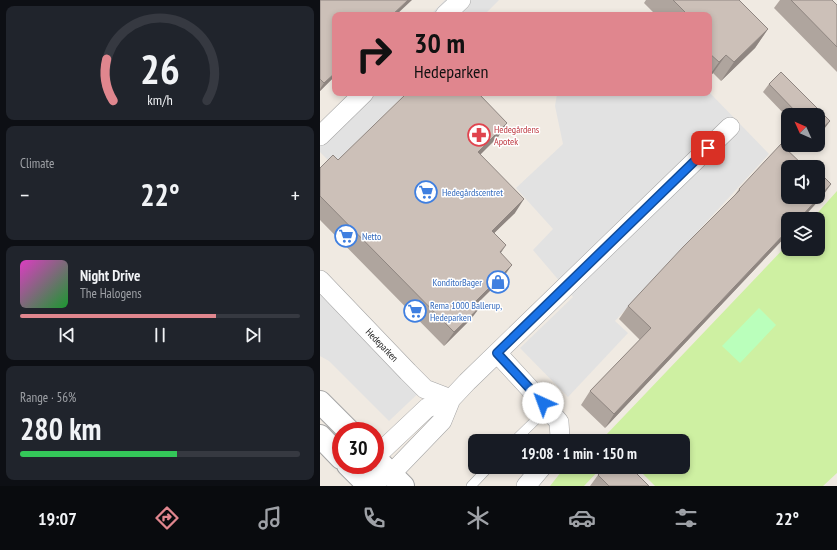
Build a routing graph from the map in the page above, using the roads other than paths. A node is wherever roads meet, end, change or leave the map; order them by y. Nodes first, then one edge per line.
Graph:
1 (461, 0) edge
2 (448, 12) edge
3 (361, 96) edge
4 (730, 127) dead end
5 (320, 136) edge
6 (320, 280) edge
7 (497, 353) junction
8 (451, 399) junction
9 (320, 402) edge
10 (548, 408) junction
11 (340, 422) edge
12 (521, 434) edge
13 (560, 434) edge
14 (320, 436) edge
15 (332, 449) edge
16 (384, 449) edge
17 (365, 474) edge
18 (482, 474) edge
19 (536, 474) edge
20 (377, 480) edge
21 (471, 486) edge
22 (526, 486) edge

1 - 2 street
3 - 5 street
4 - 7 street
6 - 8 street, Hedeparken
7 - 8 street
7 - 10 street
8 - 16 street
8 - 20 street
9 - 11 street
10 - 12 lane
10 - 13 street
14 - 15 street
17 - 20 street
18 - 21 lane
19 - 22 street

